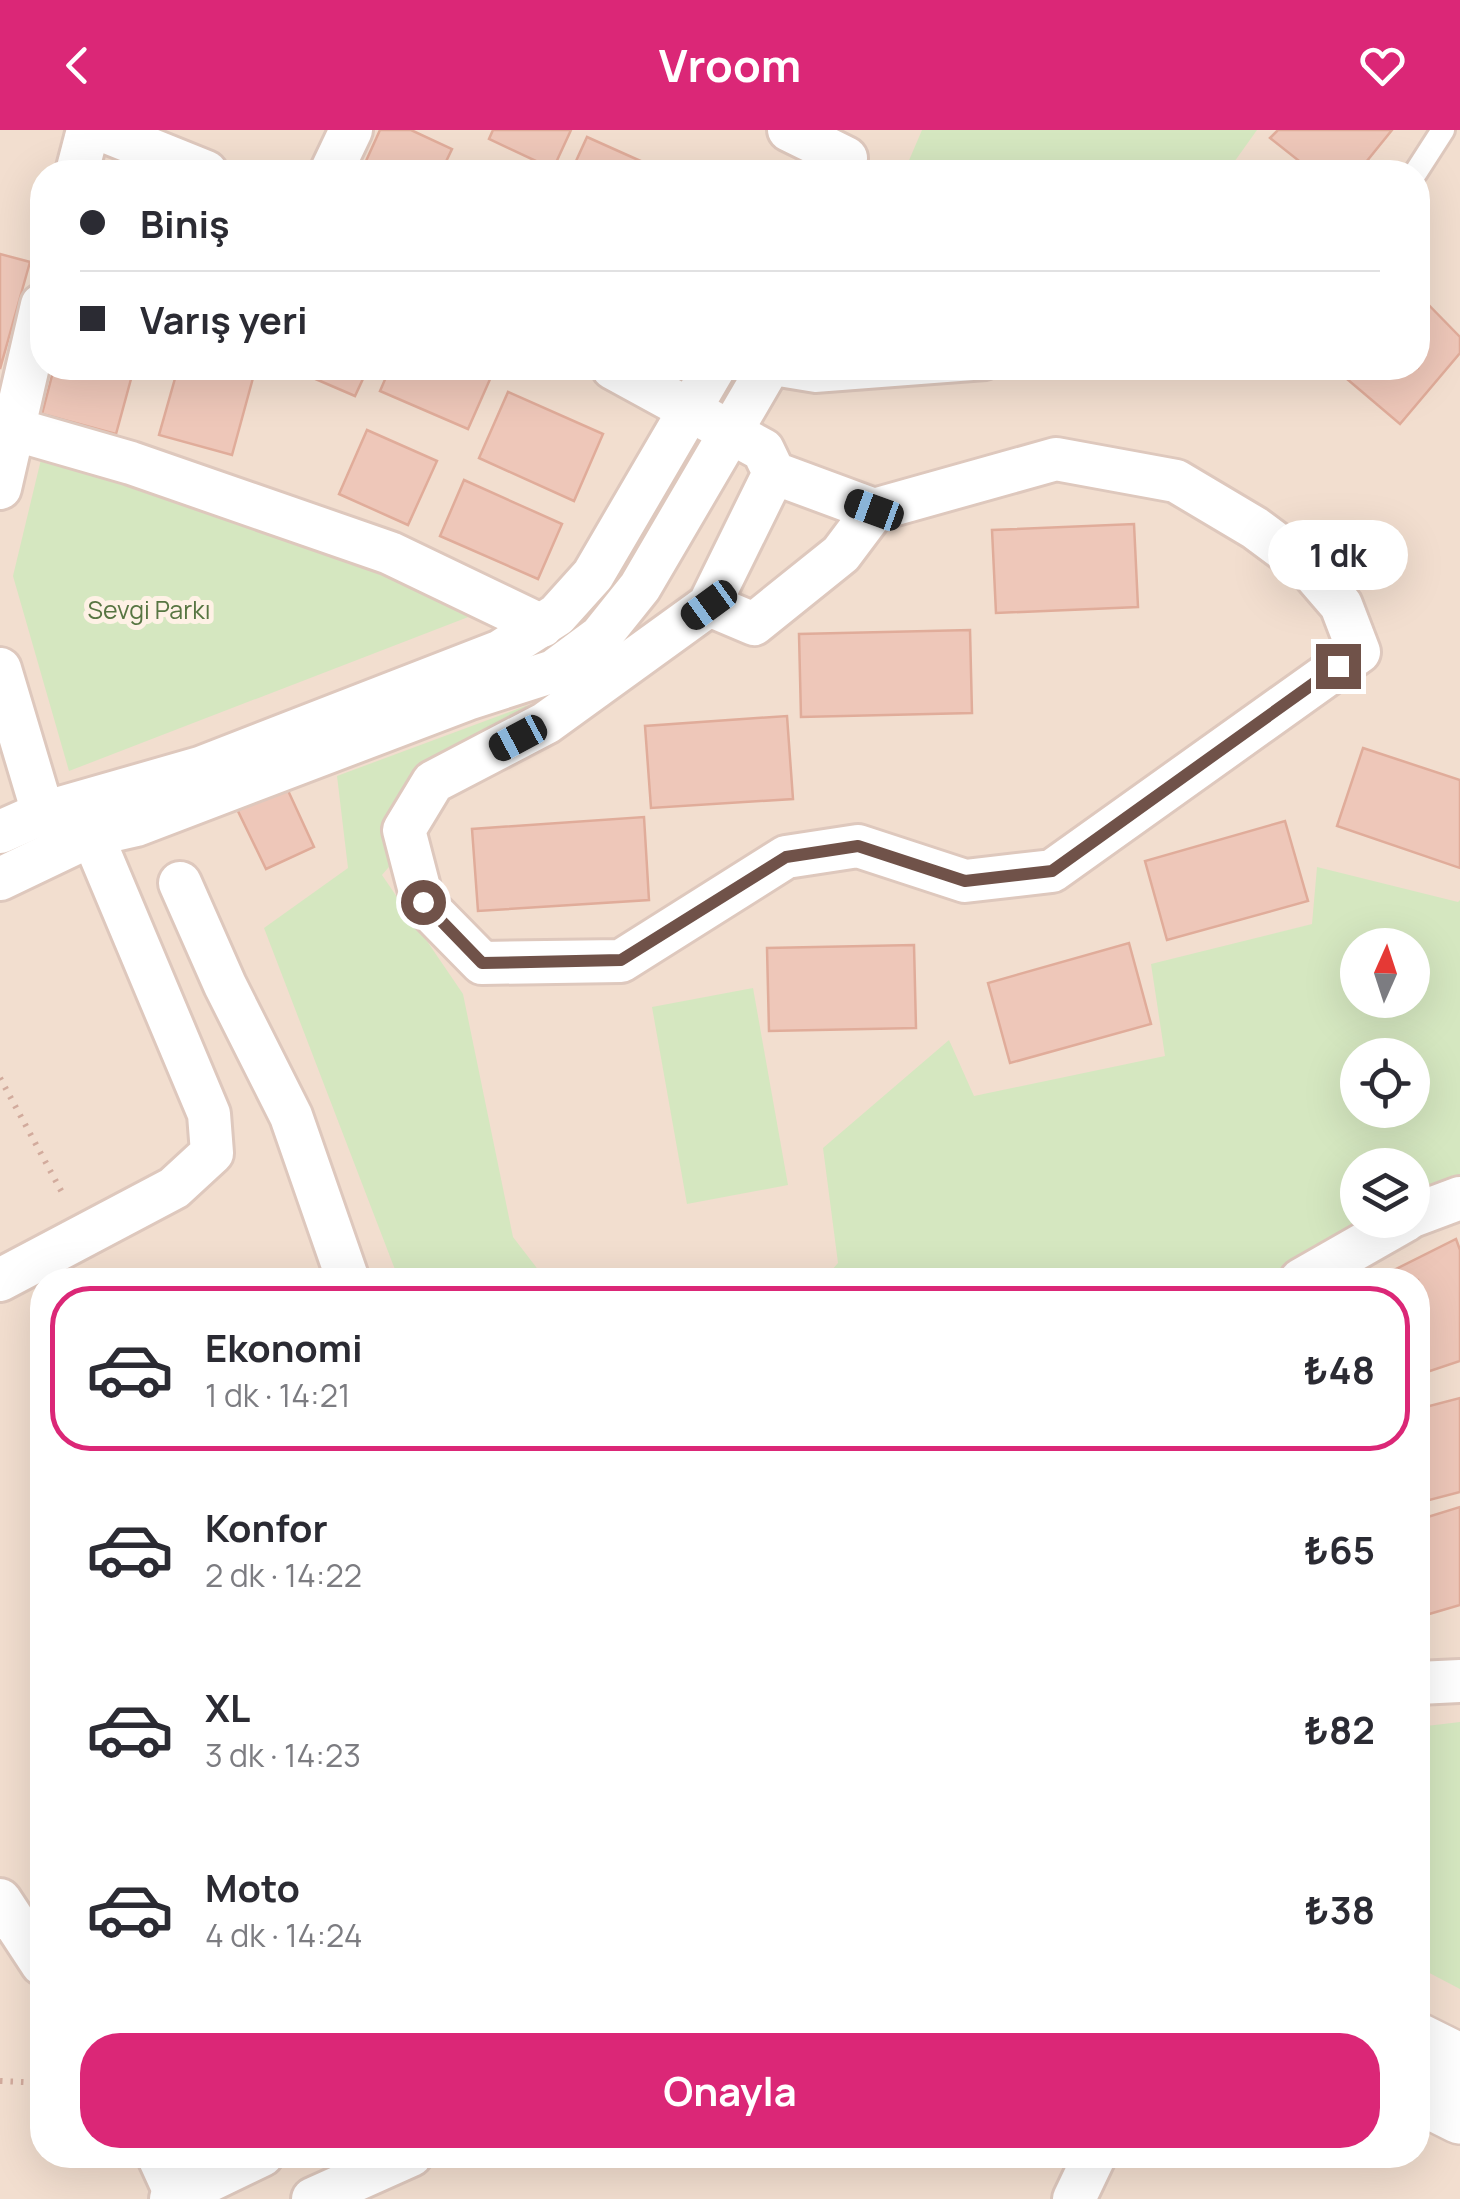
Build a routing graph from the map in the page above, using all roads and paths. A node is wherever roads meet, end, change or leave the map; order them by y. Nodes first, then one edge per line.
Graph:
1 (351, 130) edge
2 (789, 130) edge
3 (1443, 130) edge
4 (109, 132) edge
5 (848, 153) edge
6 (87, 160) edge
7 (177, 160) edge
8 (337, 160) edge
9 (1424, 160) edge
10 (30, 359) edge
11 (636, 380) edge
12 (706, 380) edge
13 (761, 380) edge
14 (688, 409) junction
15 (14, 430) junction
16 (729, 433) junction
17 (774, 472) junction
18 (0, 488) edge
19 (874, 510) junction
20 (709, 605) junction
21 (542, 626) junction
22 (0, 669) edge
23 (43, 813) junction
24 (0, 832) edge
25 (92, 835) junction
26 (0, 878) edge
27 (180, 883) dead end
28 (0, 1078) edge
29 (65, 1198) dead end
30 (1460, 1198) edge
31 (1430, 1209) edge
32 (1374, 1238) edge
33 (344, 1268) edge
34 (1322, 1268) edge
35 (0, 1280) edge
36 (1460, 1681) edge
37 (1430, 1682) edge
38 (18, 1904) edge
39 (30, 1934) edge
40 (1430, 2047) edge
41 (1460, 2062) edge
42 (0, 2081) edge
43 (30, 2082) edge
44 (1430, 2101) edge
45 (1460, 2116) edge
46 (163, 2168) edge
47 (236, 2168) edge
48 (382, 2168) edge
49 (1089, 2168) edge
50 (175, 2198) edge
51 (314, 2199) edge
52 (1074, 2199) edge

1 - 8 street
2 - 5 street
3 - 9 lane
4 - 6 street
4 - 7 street
10 - 15 street
11 - 14 street
12 - 14 street
13 - 16 street
14 - 16 street
14 - 21 street
15 - 18 street
15 - 21 street
16 - 17 street
16 - 25 street
17 - 19 street
17 - 20 street
19 - 20 street
19 - 20 street
21 - 23 street
22 - 23 street
23 - 24 street
25 - 26 street
25 - 35 street
27 - 33 street
28 - 29 path
30 - 31 street
32 - 34 street
36 - 37 street
38 - 39 street
40 - 41 street
42 - 43 path
44 - 45 street
46 - 50 street
47 - 50 street
48 - 51 street
49 - 52 street

